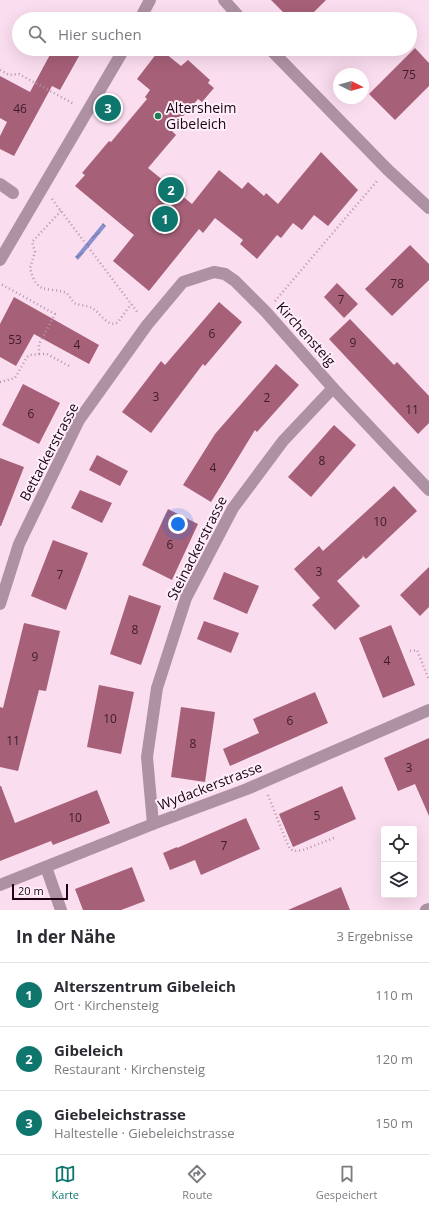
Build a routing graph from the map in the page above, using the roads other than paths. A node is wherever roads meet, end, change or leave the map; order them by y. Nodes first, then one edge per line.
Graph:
1 (150, 0) edge
2 (224, 0) edge
3 (144, 12) edge
4 (235, 12) edge
5 (120, 56) edge
6 (277, 56) edge
7 (0, 184) edge
8 (13, 193) dead end
9 (429, 208) edge
10 (0, 260) edge
11 (147, 325) joint
12 (333, 388) junction
13 (429, 490) edge
14 (0, 604) edge
15 (429, 710) edge
16 (153, 824) junction
17 (46, 867) junction
18 (0, 885) edge
19 (429, 909) edge
20 (61, 910) edge
21 (426, 910) edge

1 - 3 street
2 - 4 street
5 - 10 street
6 - 9 street
7 - 8 street
11 - 12 street, Kirchensteig
11 - 14 street, Bettackerstrasse
12 - 13 street, Kirchensteig
12 - 16 street, Steinackerstrasse
15 - 16 street, Wydackerstrasse
16 - 17 street, Wydackerstrasse
17 - 18 street, Wydackerstrasse
17 - 20 street
19 - 21 street

